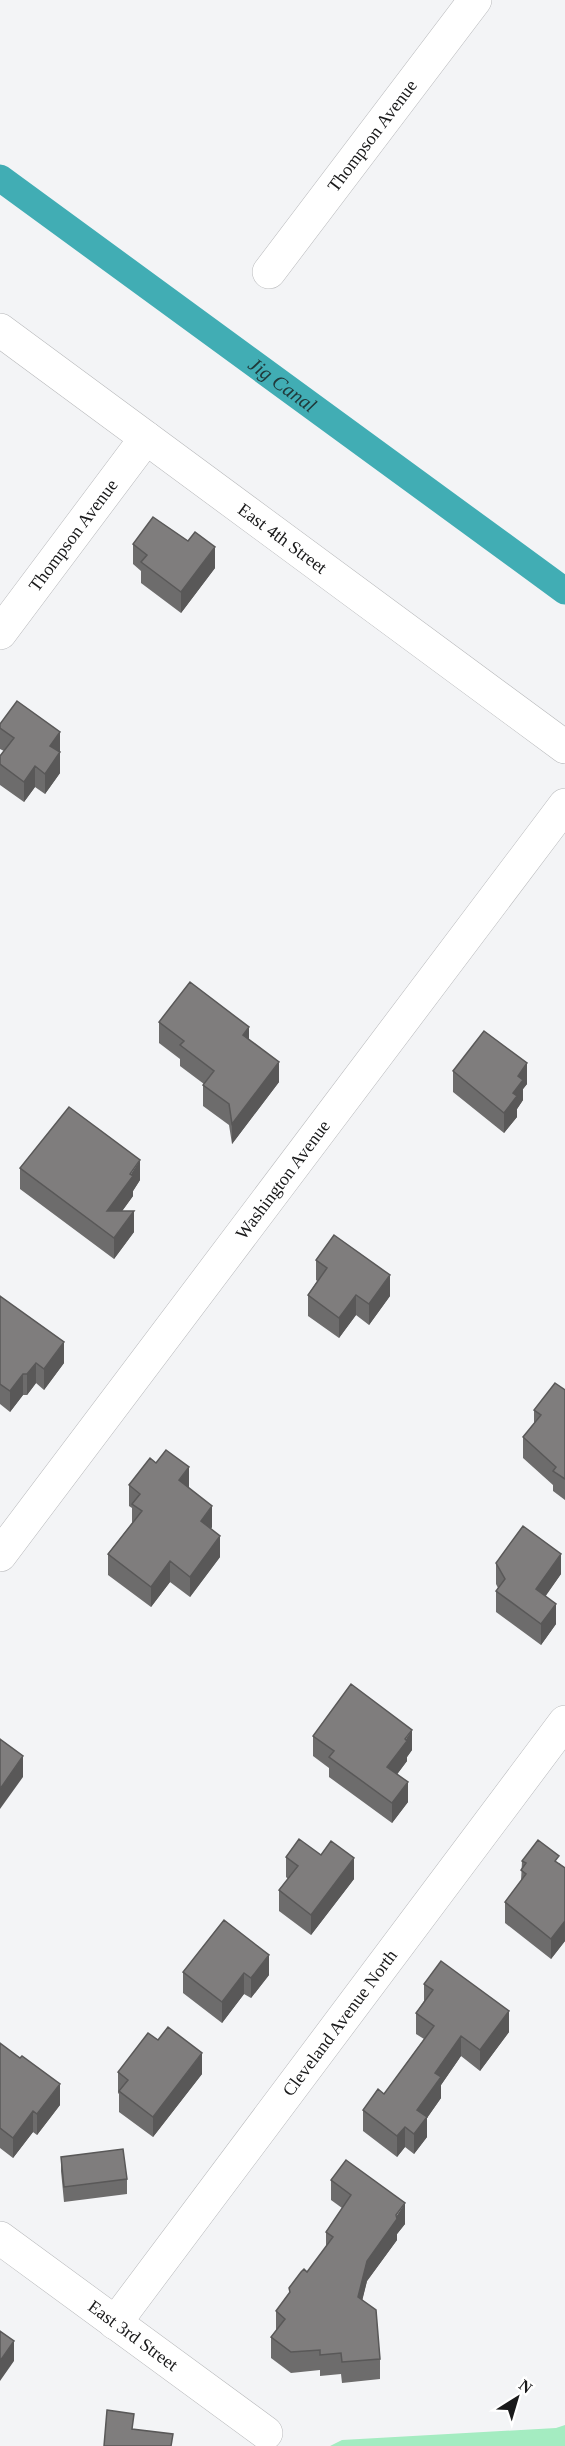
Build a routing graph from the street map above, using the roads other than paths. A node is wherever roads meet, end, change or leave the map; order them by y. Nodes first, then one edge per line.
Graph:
1 (475, 0) edge
2 (269, 272) dead end
3 (0, 330) edge
4 (146, 438) junction
5 (0, 633) edge
6 (565, 747) edge
7 (565, 805) edge
8 (0, 1555) edge
9 (565, 1722) edge
10 (0, 2238) edge
11 (115, 2323) junction
12 (266, 2433) dead end

1 - 2 street, Thompson Avenue
3 - 4 street, East 4th Street
4 - 5 street, Thompson Avenue
4 - 6 street, East 4th Street
7 - 8 street, Washington Avenue
9 - 11 street, Cleveland Avenue North
10 - 11 street, East 3rd Street
11 - 12 street, East 3rd Street

